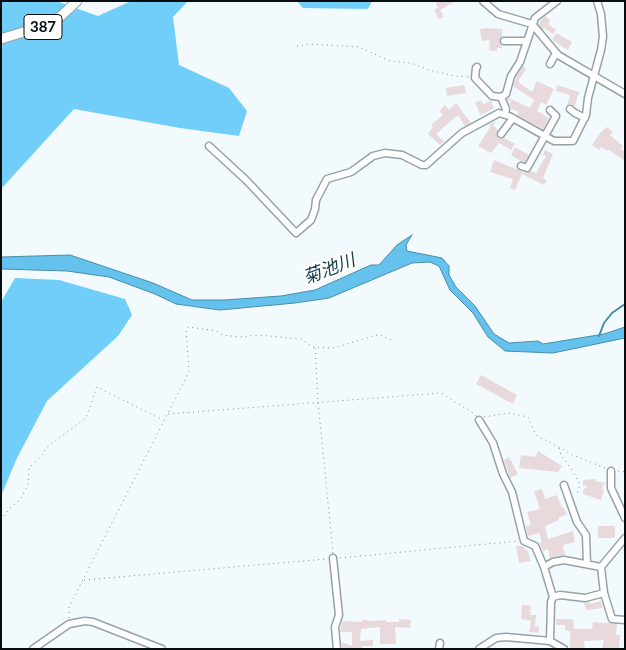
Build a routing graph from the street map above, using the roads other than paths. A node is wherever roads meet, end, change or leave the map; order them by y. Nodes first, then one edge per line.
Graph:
1 (77, 1) edge
2 (483, 1) edge
3 (557, 1) edge
4 (597, 1) edge
5 (532, 24) junction
6 (1, 39) edge
7 (504, 41) dead end
8 (526, 41) junction
9 (556, 53) junction
10 (550, 64) dead end
11 (477, 67) dead end
12 (594, 76) junction
13 (625, 94) edge
14 (501, 97) junction
15 (570, 108) dead end
16 (550, 110) dead end
17 (505, 114) junction
18 (513, 118) junction
19 (585, 118) junction
20 (502, 134) dead end
21 (544, 136) junction
22 (209, 146) dead end
23 (522, 166) dead end
24 (479, 420) road end
25 (611, 471) road end
26 (564, 485) road end
27 (625, 518) edge
28 (625, 538) edge
29 (333, 558) road end
30 (586, 564) junction
31 (544, 567) junction
32 (602, 567) junction
33 (604, 593) junction
34 (553, 597) junction
35 (625, 620) edge
36 (550, 641) junction
37 (33, 649) edge
38 (162, 649) edge
39 (338, 649) edge
40 (479, 649) edge
41 (564, 649) edge

1 - 6 highway, 387
2 - 5 street
3 - 5 street
4 - 12 street
5 - 8 street
5 - 9 street
7 - 8 street
8 - 14 street
9 - 10 street
9 - 12 street
11 - 14 street
12 - 13 street
12 - 19 street
14 - 17 street
15 - 19 street
16 - 21 street
17 - 18 street
17 - 22 street
18 - 20 street
18 - 21 street
19 - 21 street
21 - 23 street
24 - 31 street
25 - 27 street
26 - 30 street
28 - 32 street
29 - 39 street
30 - 31 street
30 - 32 street
31 - 34 street
32 - 33 street
33 - 34 street
33 - 35 street
34 - 36 street
36 - 40 street
36 - 41 street
37 - 38 street

